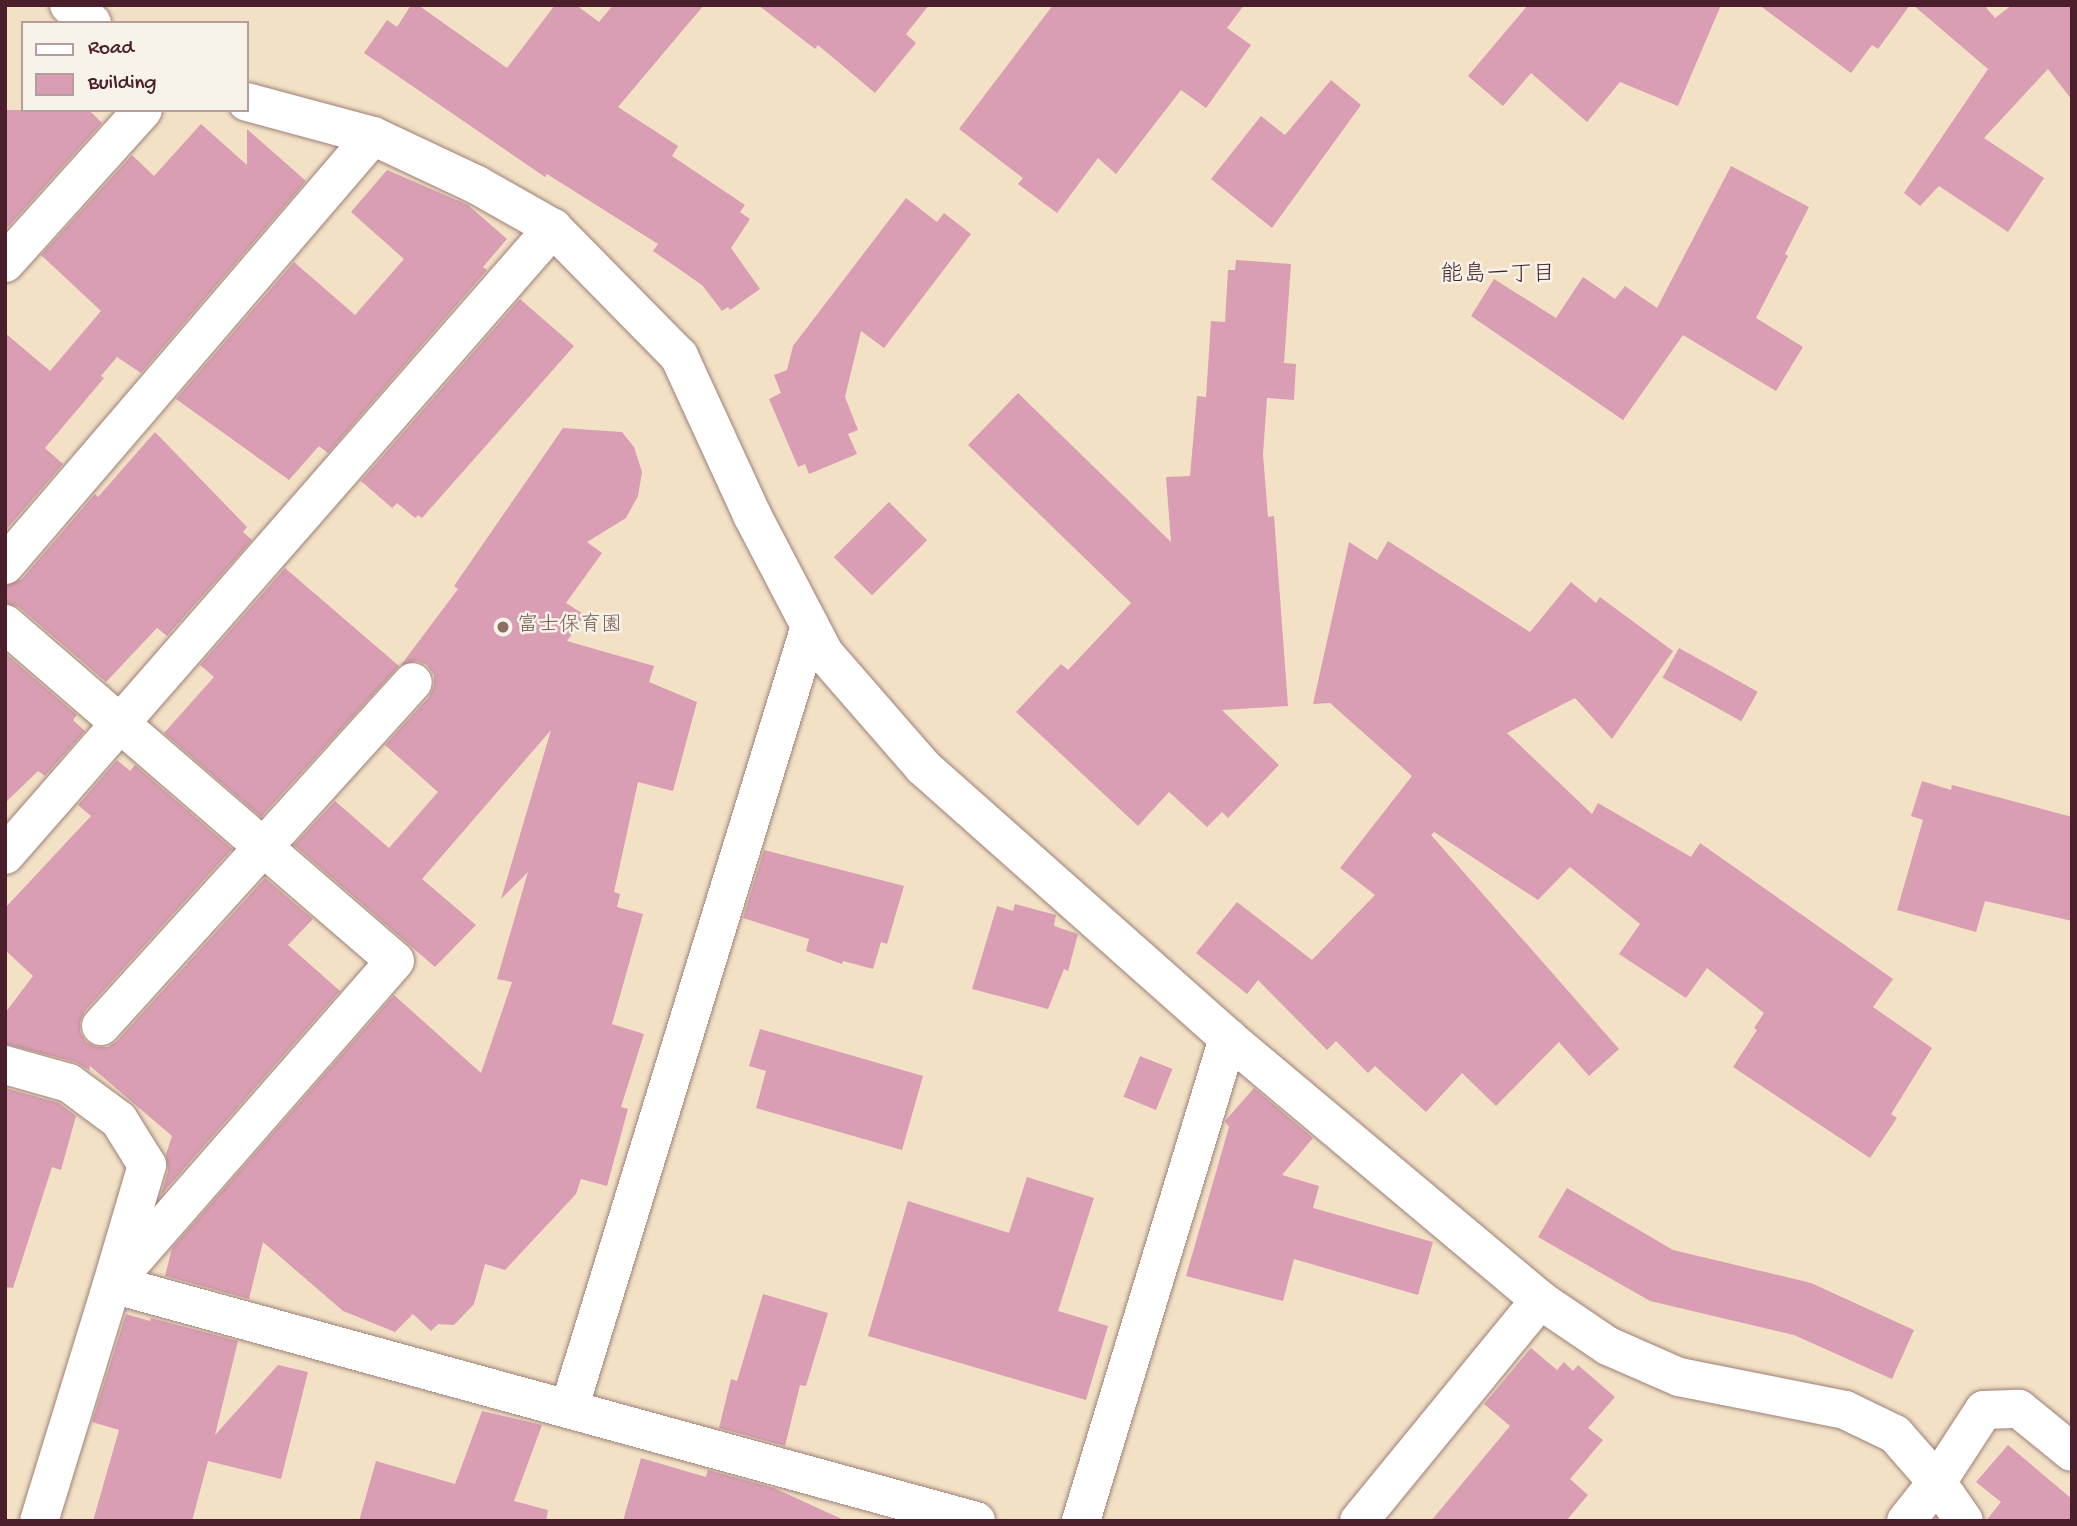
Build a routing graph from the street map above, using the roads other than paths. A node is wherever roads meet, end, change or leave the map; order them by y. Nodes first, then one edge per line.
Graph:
1 (69, 5) edge
2 (89, 21) edge
3 (248, 102) edge
4 (141, 112) edge
5 (373, 136) junction
6 (553, 228) junction
7 (5, 263) edge
8 (5, 565) edge
9 (5, 624) edge
10 (810, 626) junction
11 (413, 682) dead end
12 (122, 725) junction
13 (264, 848) junction
14 (5, 855) edge
15 (101, 1026) dead end
16 (1228, 1038) junction
17 (5, 1065) edge
18 (112, 1284) junction
19 (1540, 1300) junction
20 (569, 1409) junction
21 (2072, 1452) edge
22 (1937, 1482) junction
23 (39, 1521) edge
24 (976, 1521) edge
25 (1081, 1521) edge
26 (1359, 1521) edge
27 (1906, 1521) edge
28 (1964, 1521) edge

1 - 2 street
3 - 5 street
4 - 7 street
5 - 6 street
5 - 8 street
6 - 10 street
6 - 12 street
9 - 12 street
10 - 16 street
10 - 20 street
11 - 13 street
12 - 13 street
12 - 14 street
13 - 15 street
13 - 18 street
16 - 19 street
16 - 25 street
17 - 18 street
18 - 20 street
18 - 23 street
19 - 22 street
19 - 26 street
20 - 24 street
21 - 22 street
22 - 27 street
22 - 28 street

